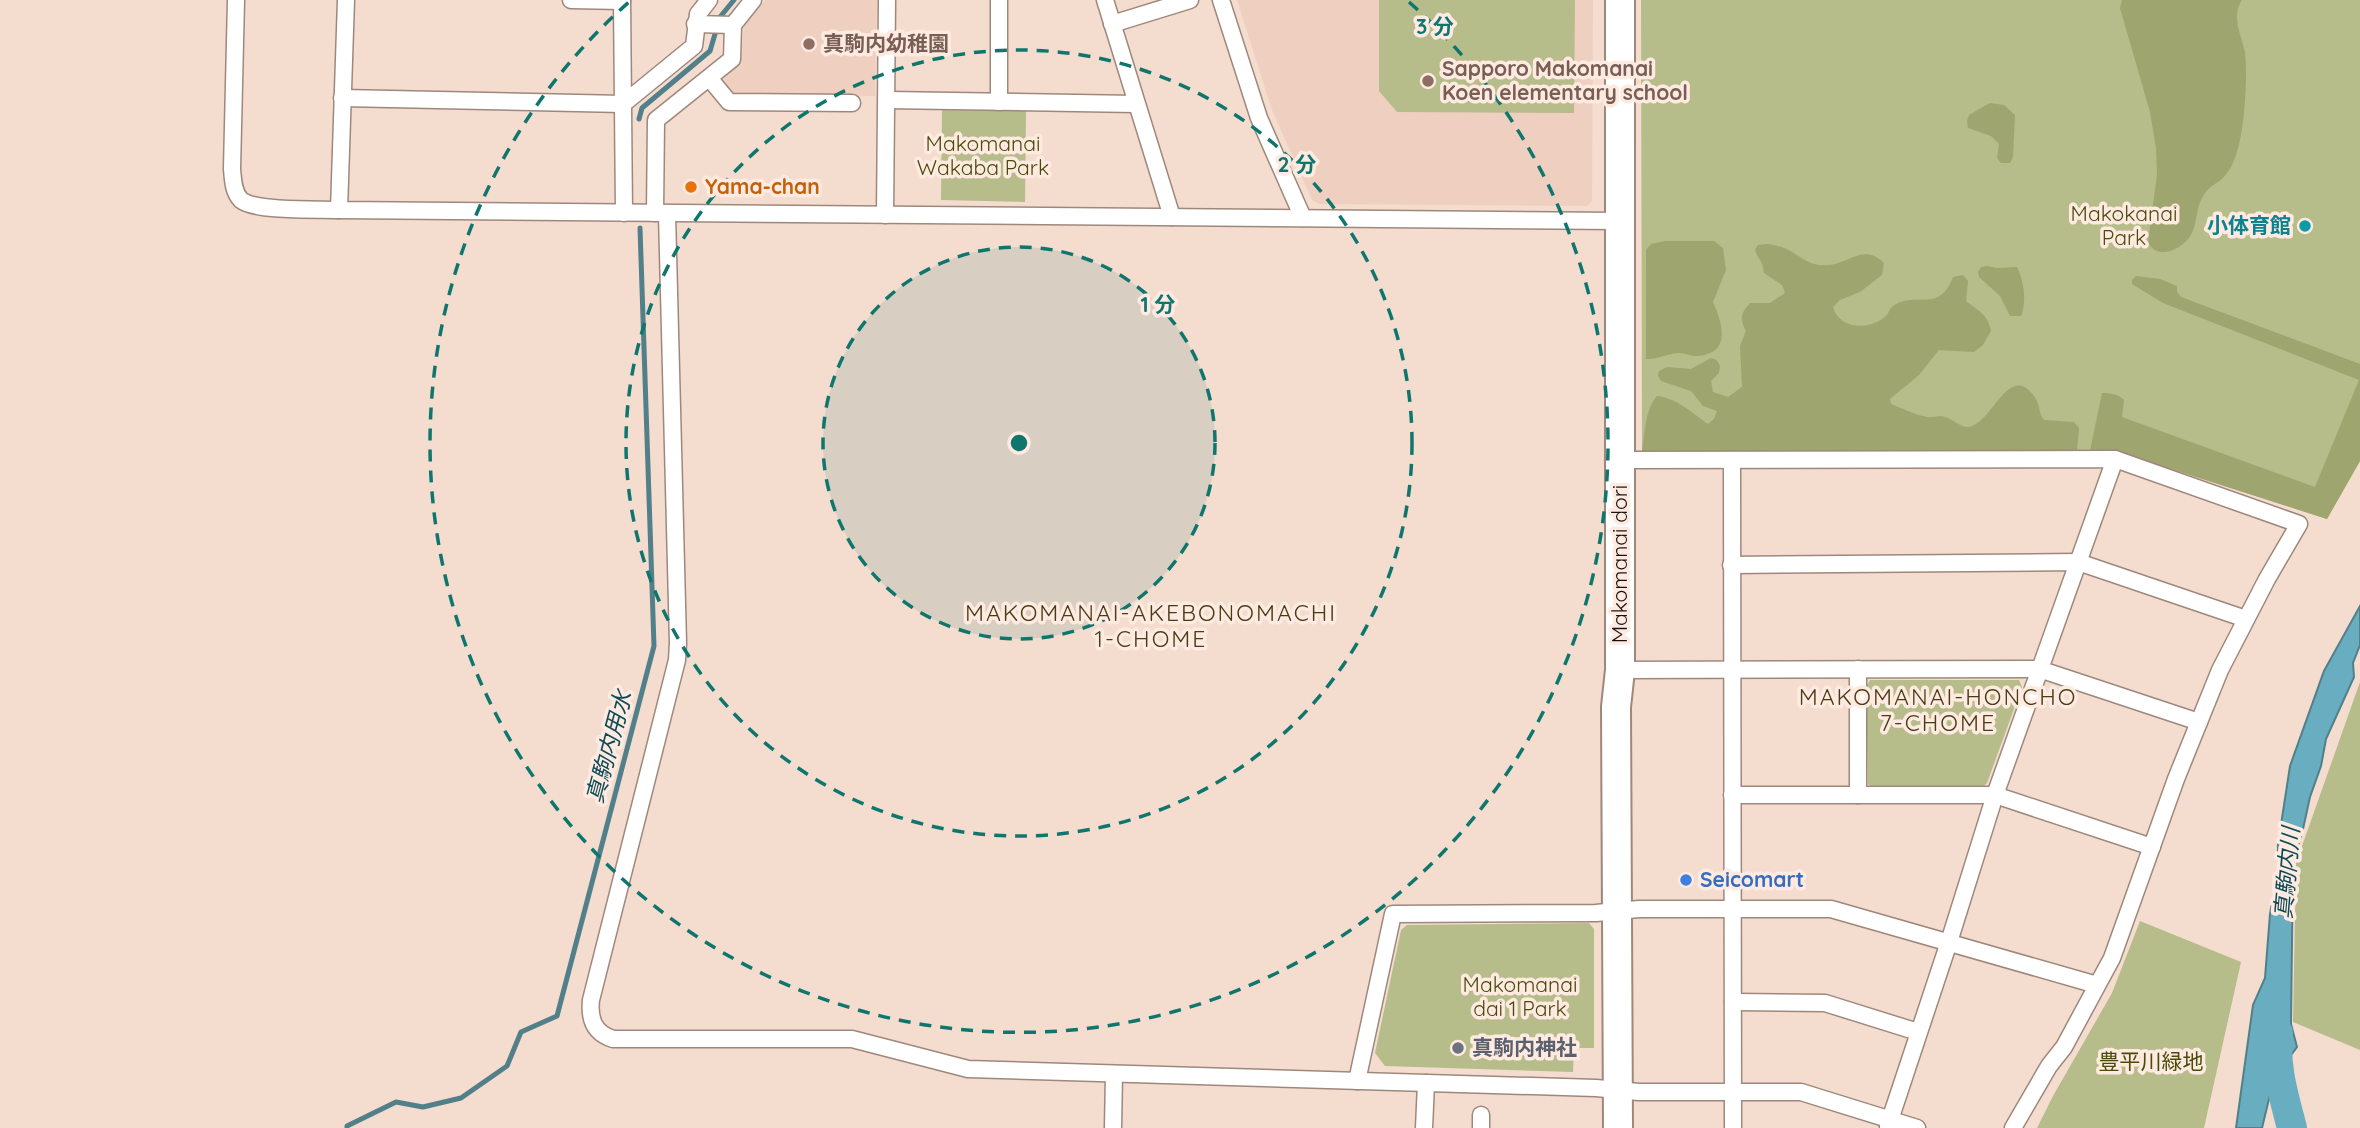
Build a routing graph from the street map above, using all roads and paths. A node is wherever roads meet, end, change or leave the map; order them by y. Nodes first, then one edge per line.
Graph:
1 (236, 0) edge
2 (346, 0) edge
3 (571, 0) edge
4 (709, 0) edge
5 (753, 0) edge
6 (887, 0) edge
7 (999, 0) edge
8 (1105, 0) edge
9 (1189, 0) edge
10 (1221, 0) edge
11 (1620, 0) edge
12 (622, 1) edge
13 (695, 24) junction
14 (1112, 24) junction
15 (733, 25) junction
16 (709, 79) junction
17 (342, 98) junction
18 (884, 102) junction
19 (999, 102) junction
20 (852, 103) dead end
21 (623, 104) junction
22 (1136, 104) junction
23 (339, 210) junction
24 (624, 213) junction
25 (661, 213) junction
26 (885, 215) junction
27 (1172, 217) junction
28 (1303, 218) junction
29 (1619, 221) junction
30 (1620, 460) junction
31 (1732, 460) junction
32 (2115, 460) junction
33 (2078, 562) junction
34 (1731, 565) junction
35 (2246, 619) junction
36 (1858, 669) junction
37 (2039, 669) junction
38 (1620, 670) junction
39 (1732, 670) junction
40 (2199, 722) junction
41 (1732, 795) junction
42 (1858, 795) junction
43 (1995, 795) junction
44 (2152, 848) junction
45 (1733, 909) junction
46 (1618, 910) junction
47 (1949, 943) junction
48 (2097, 985) junction
49 (1733, 1002) junction
50 (1918, 1032) junction
51 (1114, 1074) junction
52 (1357, 1081) junction
53 (1426, 1083) junction
54 (1618, 1090) junction
55 (1733, 1092) junction
56 (1888, 1124) edge
57 (1113, 1128) edge
58 (1424, 1128) edge
59 (1618, 1128) edge
60 (1733, 1128) edge
61 (1917, 1128) edge
62 (2013, 1128) edge

1 - 23 street
2 - 17 street
3 - 12 street
4 - 13 street
5 - 15 street
6 - 18 street
7 - 19 street
8 - 14 street
9 - 14 street
10 - 28 street
11 - 29 highway, Makomanai dori
12 - 21 street
13 - 15 street
13 - 21 street
14 - 22 street
15 - 16 street
16 - 20 street
16 - 25 street
17 - 21 street
17 - 23 street
18 - 19 street
18 - 26 street
19 - 22 street
21 - 24 street
22 - 27 street
23 - 24 street
24 - 25 street
25 - 26 street
25 - 51 street
26 - 27 street
27 - 28 street
28 - 29 street
29 - 30 highway, Makomanai dori
30 - 31 street
30 - 38 highway, Makomanai dori
31 - 32 street
31 - 34 street
32 - 33 street
32 - 35 street
33 - 34 street
33 - 35 street
33 - 37 street
34 - 39 street
35 - 40 street
36 - 37 street
36 - 39 street
36 - 42 street
37 - 40 street
37 - 43 street
38 - 39 street
38 - 46 highway, Makomanai dori
39 - 41 street
40 - 44 street
41 - 42 street
41 - 45 street
42 - 43 street
43 - 44 street
43 - 47 street
44 - 48 street
45 - 46 street
45 - 47 street
45 - 49 street
46 - 52 street
46 - 54 highway, Makomanai dori
47 - 48 street
47 - 50 street
48 - 62 street
49 - 50 street
49 - 55 street
50 - 56 street
51 - 52 street
51 - 57 street
52 - 53 street
53 - 54 street
53 - 58 street
54 - 55 street
54 - 59 highway, Makomanai dori
55 - 56 street
55 - 60 street
56 - 61 street

